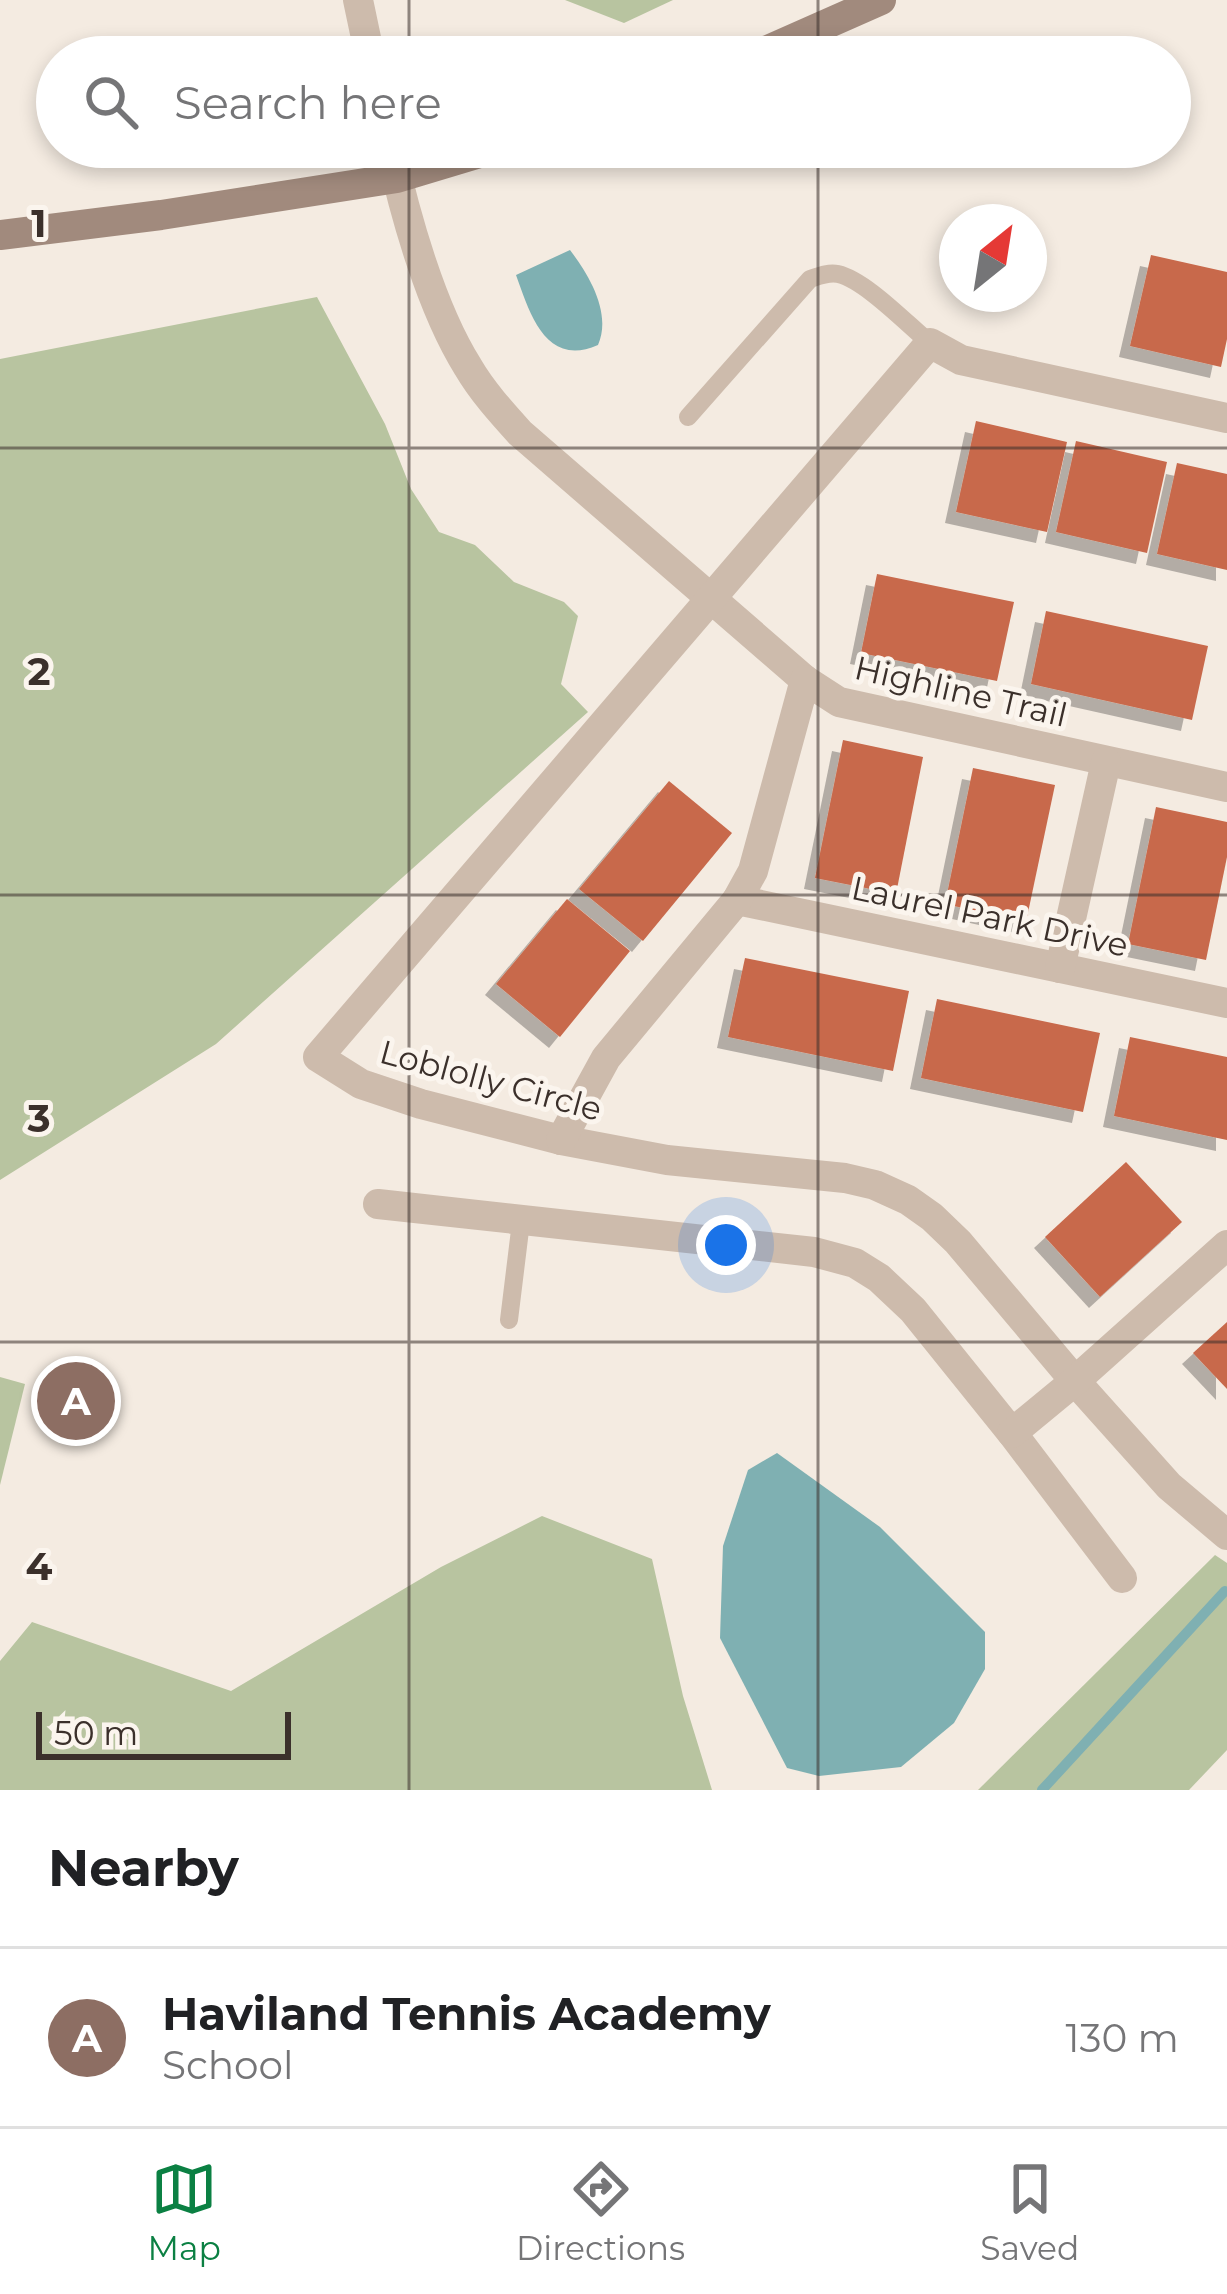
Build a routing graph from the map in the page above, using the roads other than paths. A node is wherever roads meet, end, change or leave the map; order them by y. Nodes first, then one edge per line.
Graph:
1 (358, 0) edge
2 (881, 0) edge
3 (366, 36) edge
4 (800, 36) edge
5 (395, 168) edge
6 (430, 168) edge
7 (397, 178) junction
8 (0, 236) edge
9 (930, 343) junction
10 (688, 417) dead end
11 (1227, 418) edge
12 (712, 597) junction
13 (805, 680) junction
14 (1106, 762) junction
15 (1227, 787) edge
16 (737, 900) junction
17 (1060, 968) junction
18 (1227, 1003) edge
19 (561, 1140) junction
20 (378, 1204) dead end
21 (521, 1222) junction
22 (1227, 1245) edge
23 (509, 1320) dead end
24 (1075, 1382) junction
25 (1012, 1433) junction
26 (1227, 1535) edge
27 (1122, 1578) dead end

1 - 3 street
2 - 4 street
5 - 7 street, Highline Trail
6 - 7 street
7 - 8 street
7 - 12 street, Highline Trail
9 - 10 lane
9 - 11 street
9 - 12 street, Loblolly Circle
12 - 13 street, Highline Trail
12 - 19 street, Loblolly Circle
13 - 14 street, Highline Trail
13 - 16 street
14 - 15 street, Highline Trail
14 - 17 street
16 - 17 street, Laurel Park Drive
16 - 19 street
17 - 18 street, Laurel Park Drive
19 - 24 street, Loblolly Circle
20 - 21 street
21 - 23 lane
21 - 25 street
22 - 24 street
24 - 25 street
24 - 26 street, Loblolly Circle
25 - 27 street

